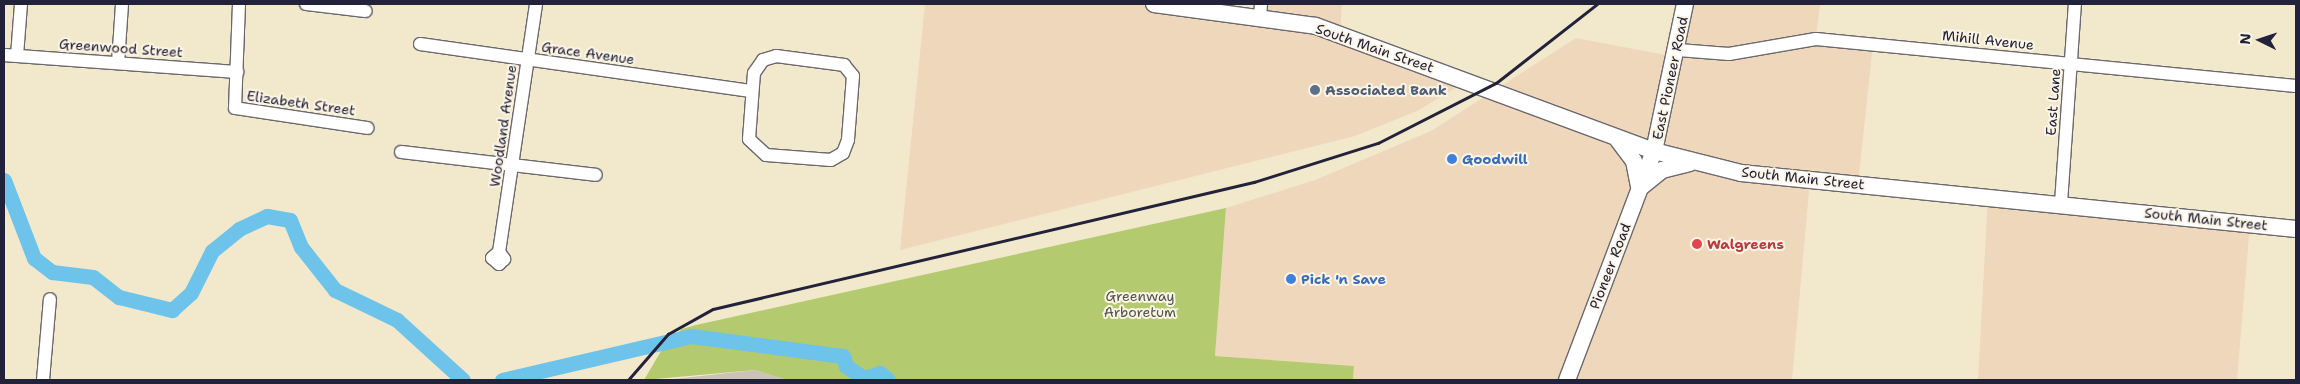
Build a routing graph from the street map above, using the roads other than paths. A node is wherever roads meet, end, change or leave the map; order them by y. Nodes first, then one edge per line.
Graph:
1 (21, 4) edge
2 (122, 4) edge
3 (239, 4) edge
4 (306, 4) edge
5 (536, 4) edge
6 (1154, 4) edge
7 (1685, 4) edge
8 (2075, 4) edge
9 (366, 11) dead end
10 (1260, 11) edge
11 (420, 44) dead end
12 (1678, 50) junction
13 (4, 55) edge
14 (17, 56) junction
15 (528, 59) junction
16 (118, 63) junction
17 (2071, 63) junction
18 (236, 72) junction
19 (2296, 86) edge
20 (751, 91) junction
21 (368, 128) dead end
22 (1612, 135) junction
23 (401, 152) dead end
24 (1654, 152) junction
25 (1695, 162) junction
26 (512, 168) junction
27 (596, 175) dead end
28 (1640, 189) junction
29 (2061, 203) junction
30 (2296, 228) edge
31 (499, 252) dead end
32 (50, 299) dead end
33 (43, 380) edge
34 (1567, 380) edge

1 - 14 street
2 - 16 street
3 - 18 street
4 - 9 street
5 - 15 street, Woodland Avenue
6 - 10 main road, South Main Street
7 - 12 main road, East Pioneer Road
8 - 17 street, East Lane
10 - 22 main road, South Main Street
11 - 15 street, Grace Avenue
12 - 17 street, Mihill Avenue
12 - 24 main road, East Pioneer Road
13 - 14 street, Greenwood Street
14 - 16 street, Greenwood Street
15 - 20 street, Grace Avenue
15 - 26 street, Woodland Avenue
16 - 18 street, Greenwood Street
17 - 19 street, Mihill Avenue
17 - 29 street, East Lane
18 - 21 street, Elizabeth Street
20 - 20 street
22 - 24 main road, South Main Street
22 - 28 main road
23 - 26 street
24 - 25 main road, South Main Street
24 - 28 main road, Pioneer Road
25 - 28 main road
25 - 29 main road, South Main Street
26 - 27 street
26 - 31 street, Woodland Avenue
28 - 34 main road, Pioneer Road
29 - 30 main road, South Main Street
32 - 33 street

